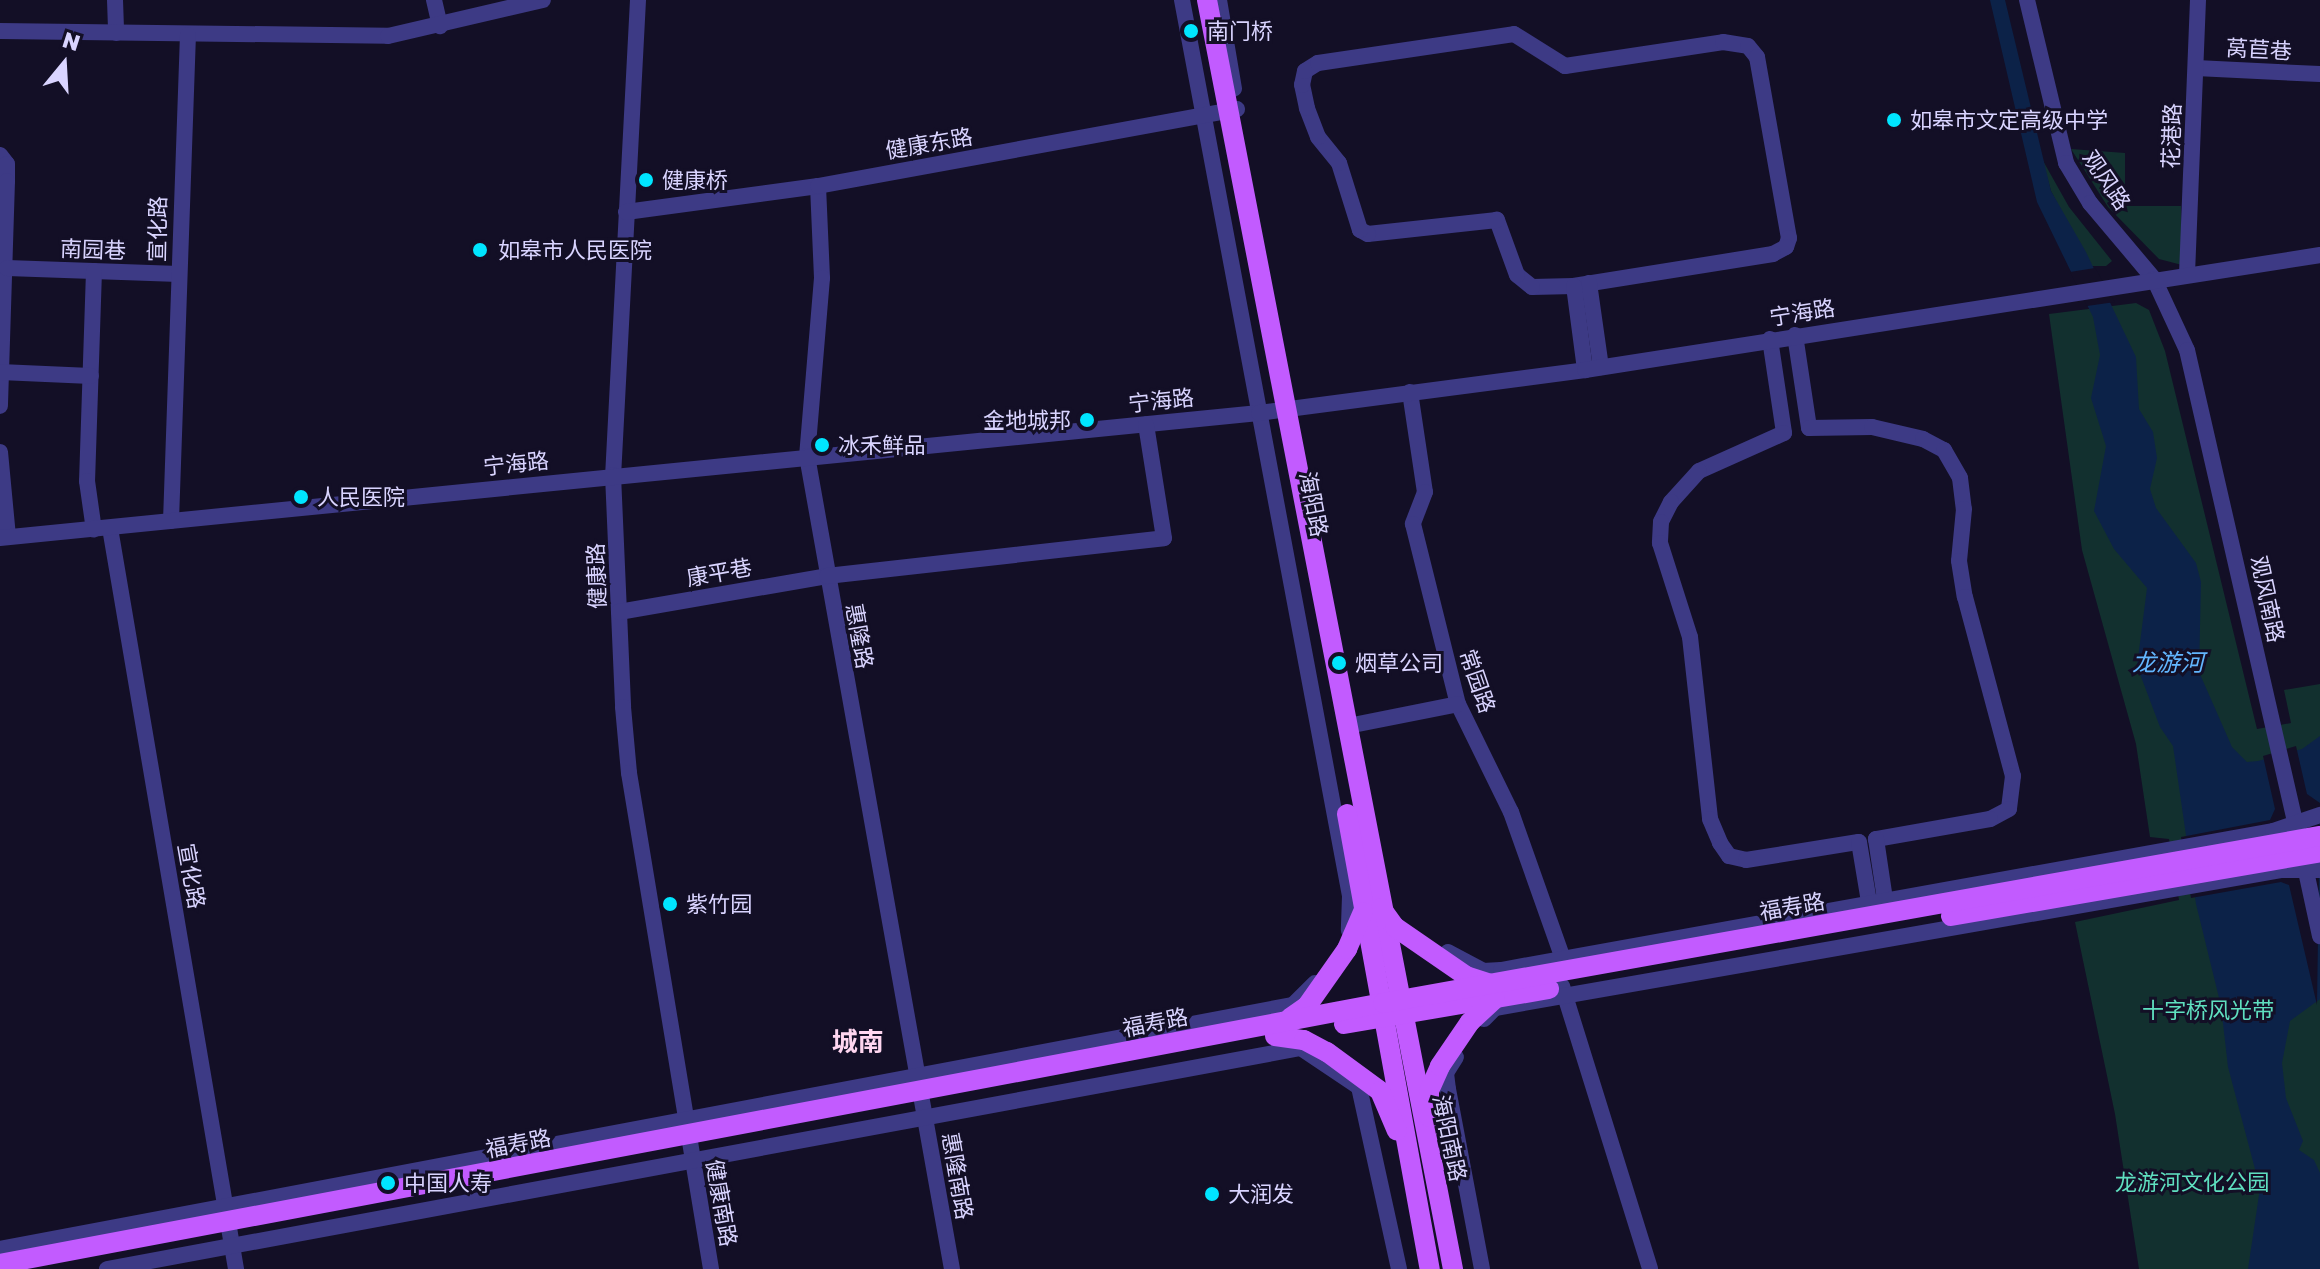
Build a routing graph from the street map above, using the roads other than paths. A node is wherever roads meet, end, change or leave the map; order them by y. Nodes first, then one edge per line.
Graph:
1 (115, 0) edge
2 (434, 0) edge
3 (543, 0) edge
4 (638, 0) edge
5 (1182, 0) edge
6 (1194, 0) edge
7 (1207, 0) edge
8 (1219, 0) edge
9 (2027, 0) edge
10 (2198, 0) edge
11 (440, 26) junction
12 (0, 31) edge
13 (116, 33) junction
14 (188, 35) junction
15 (2196, 68) junction
16 (2320, 74) edge
17 (1221, 113) junction
18 (0, 155) edge
19 (3, 180) edge
20 (818, 186) junction
21 (626, 212) junction
22 (2320, 255) edge
23 (7, 268) junction
24 (94, 271) junction
25 (179, 274) junction
26 (2187, 274) junction
27 (2154, 279) junction
28 (1581, 285) junction
29 (1795, 335) junction
30 (1770, 339) junction
31 (1593, 369) junction
32 (1, 372) edge
33 (91, 376) junction
34 (1410, 392) junction
35 (0, 406) edge
36 (1277, 410) junction
37 (1146, 424) junction
38 (1809, 428) junction
39 (1784, 433) junction
40 (0, 452) edge
41 (807, 456) junction
42 (613, 475) junction
43 (171, 521) junction
44 (102, 529) junction
45 (4, 537) edge
46 (827, 576) junction
47 (619, 612) junction
48 (1458, 704) junction
49 (1353, 725) junction
50 (2320, 815) edge
51 (2320, 836) edge
52 (1868, 840) junction
53 (2307, 852) edge
54 (2151, 873) junction
55 (1877, 901) junction
56 (1372, 906) junction
57 (2320, 936) edge
58 (1565, 979) junction
59 (1494, 992) junction
60 (1391, 1009) junction
61 (1281, 1029) junction
62 (922, 1097) junction
63 (690, 1139) junction
64 (1420, 1160) junction
65 (230, 1227) junction
66 (0, 1249) edge
67 (0, 1264) edge
68 (31, 1269) edge
69 (107, 1269) edge
70 (236, 1269) edge
71 (711, 1269) edge
72 (952, 1269) edge
73 (1399, 1269) edge
74 (1430, 1269) edge
75 (1453, 1269) edge
76 (1482, 1269) edge
77 (1650, 1269) edge

1 - 13 street
2 - 11 street
3 - 11 street
4 - 21 street, 健康路
5 - 17 street
6 - 17 main road, 海阳路
7 - 17 main road, 海阳路
8 - 17 street
9 - 27 street, 观风路
10 - 15 street, 花港路
11 - 14 street
12 - 13 street
13 - 14 street
14 - 25 street, 宣化路
15 - 16 street, 莴苣巷
15 - 26 street, 花港路
17 - 20 street, 健康东路
17 - 36 main road, 海阳路
18 - 19 street
19 - 23 street
20 - 21 street, 健康东路
20 - 41 street, 惠隆路
21 - 42 street, 健康路
22 - 26 street, 宁海路
23 - 24 street, 南园巷
23 - 32 street
24 - 25 street, 南园巷
24 - 33 street, 宣化路
25 - 43 street, 宣化路
26 - 27 street, 宁海路
27 - 29 street, 宁海路
27 - 53 street, 观风南路
28 - 28 street
28 - 31 street
29 - 30 street, 宁海路
29 - 38 street
30 - 31 street, 宁海路
30 - 39 street
31 - 34 street, 宁海路
32 - 33 street
32 - 35 street
33 - 44 street, 宣化路
34 - 36 street, 宁海路
34 - 48 street, 常园路
36 - 37 street, 宁海路
36 - 49 street
36 - 56 main road, 海阳路
36 - 62 street
37 - 41 street, 宁海路
37 - 46 street, 康平巷
38 - 39 street
38 - 52 street
39 - 52 street
40 - 45 street
41 - 42 street, 宁海路
41 - 46 street, 惠隆路
42 - 43 street, 宁海路
42 - 47 street, 健康路
43 - 44 street, 宁海路
44 - 45 street, 宁海路
44 - 65 street, 宣化路
46 - 47 street, 康平巷
46 - 62 street, 惠隆路
47 - 63 street, 健康路
48 - 49 street
48 - 58 street, 常园路
49 - 58 street
50 - 53 street
51 - 53 main road, 福寿路
52 - 55 street
53 - 54 main road, 福寿路
53 - 54 street
53 - 57 street, 观风南路
54 - 55 street
54 - 58 main road, 福寿路
55 - 58 street
56 - 59 main road
56 - 60 main road, 海阳路
56 - 61 main road
58 - 59 main road, 福寿路
58 - 76 street
58 - 77 street, 常园路
59 - 60 main road, 福寿路
59 - 64 main road
60 - 61 main road, 福寿路
60 - 64 main road, 海阳南路
61 - 62 main road, 福寿路
61 - 64 main road
62 - 63 main road, 福寿路
62 - 72 street, 惠隆南路
62 - 73 street
63 - 65 main road, 福寿路
63 - 71 street, 健康南路
64 - 74 main road, 海阳南路
64 - 75 main road, 海阳南路
65 - 66 street
65 - 67 main road, 福寿路
65 - 68 main road, 福寿路
65 - 69 street
65 - 70 street, 宣化路

